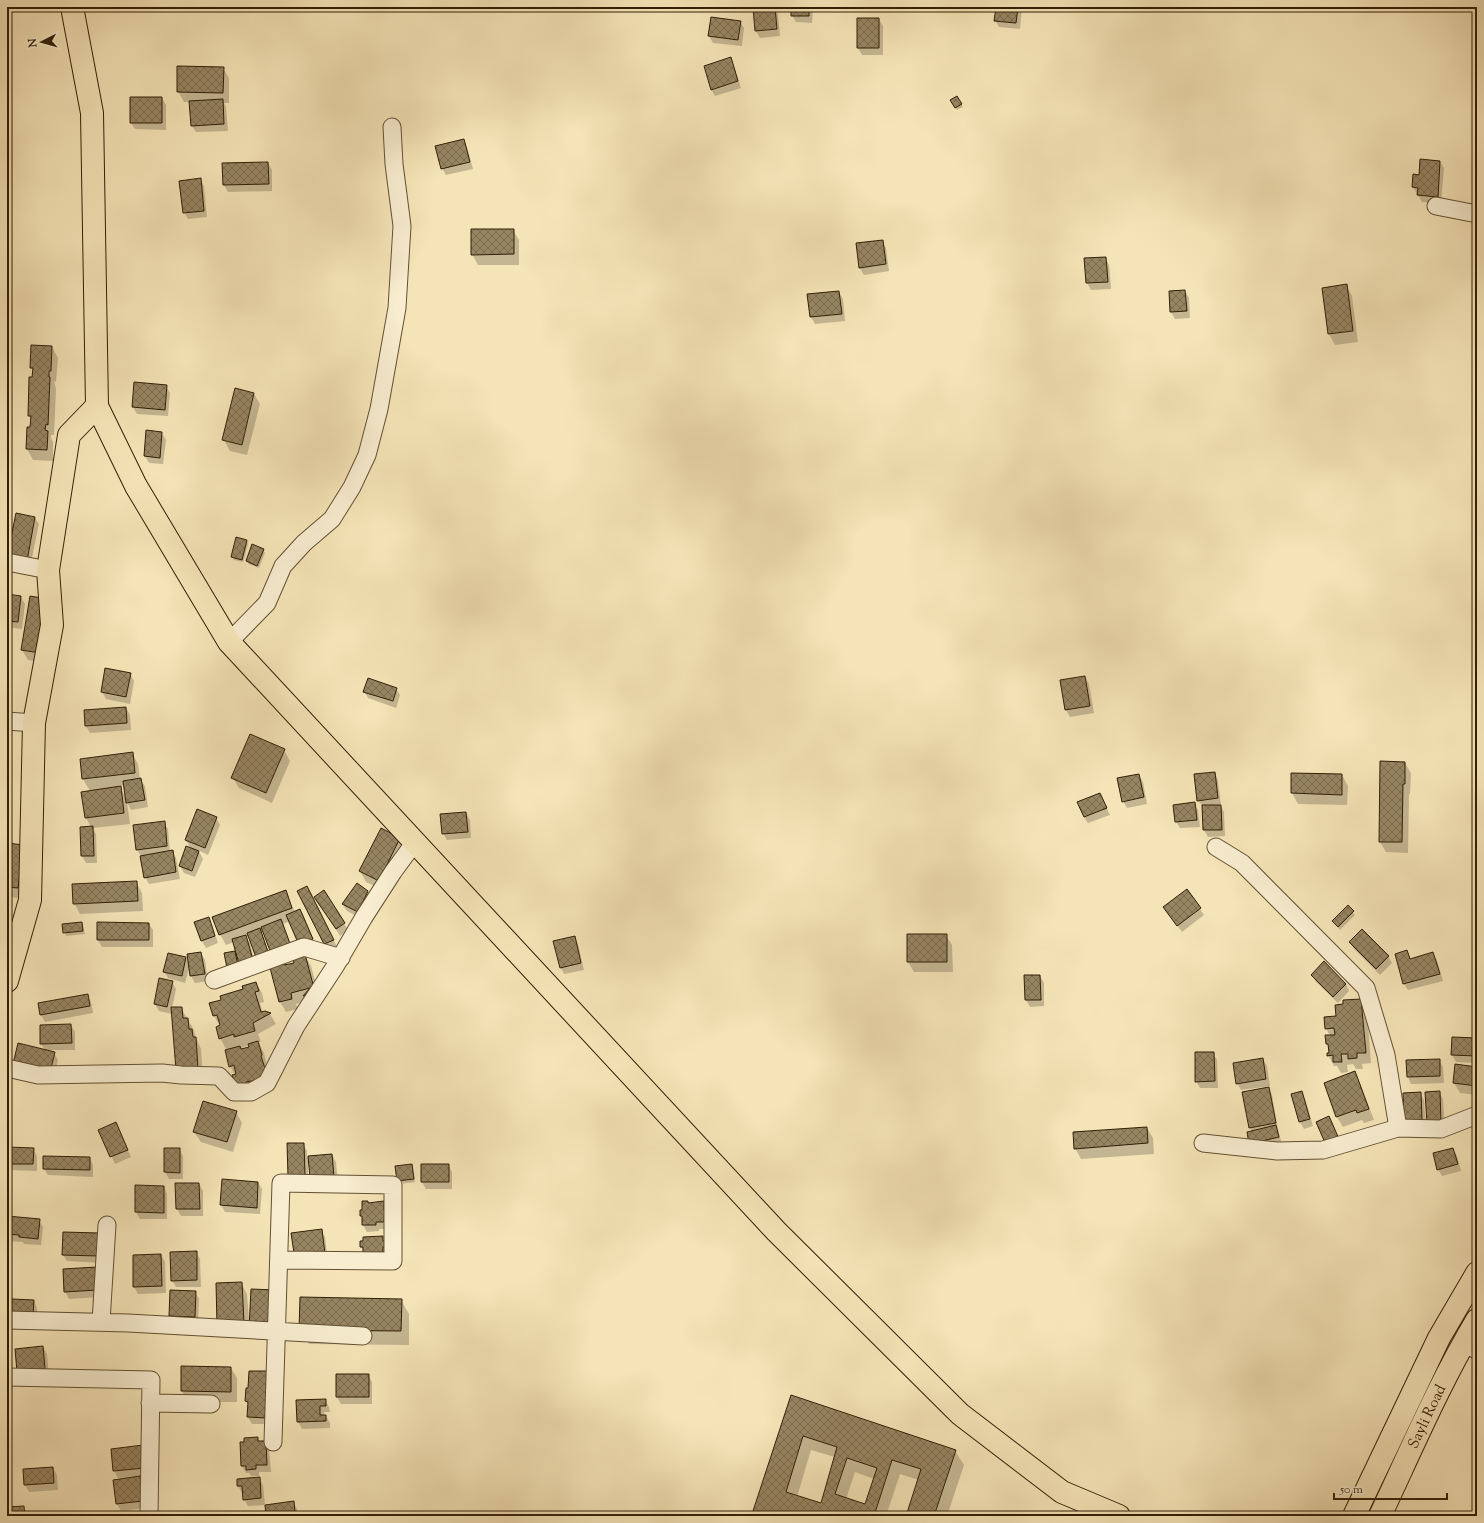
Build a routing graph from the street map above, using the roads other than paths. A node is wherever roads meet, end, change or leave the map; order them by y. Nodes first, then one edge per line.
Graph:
1 (72, 7) edge
2 (392, 127) dead end
3 (1436, 206) dead end
4 (1477, 214) edge
5 (97, 406) junction
6 (7, 562) edge
7 (48, 570) junction
8 (229, 642) junction
9 (7, 721) edge
10 (34, 723) junction
11 (415, 842) junction
12 (1216, 847) dead end
13 (340, 958) junction
14 (8, 977) edge
15 (214, 980) dead end
16 (7, 1068) edge
17 (1477, 1115) edge
18 (1398, 1128) junction
19 (1203, 1143) dead end
20 (107, 1225) dead end
21 (279, 1260) junction
22 (1477, 1273) edge
23 (7, 1320) edge
24 (1477, 1320) edge
25 (101, 1322) junction
26 (276, 1331) junction
27 (363, 1336) dead end
28 (1470, 1347) edge
29 (7, 1378) edge
30 (150, 1403) junction
31 (211, 1404) dead end
32 (273, 1442) dead end
33 (149, 1516) edge
34 (1119, 1516) edge
35 (1354, 1516) edge
36 (1380, 1516) edge

1 - 5 main road
2 - 8 street
3 - 4 street
5 - 7 main road
5 - 8 main road
6 - 7 street
7 - 10 main road
8 - 11 main road
9 - 10 street
10 - 14 main road
11 - 13 street
11 - 34 main road
12 - 18 street
13 - 15 street
13 - 16 street
17 - 18 street
18 - 19 street
20 - 25 street
21 - 21 street
21 - 26 street
22 - 35 main road
23 - 25 street
24 - 28 main road, Sayli Road
25 - 26 street
26 - 27 street
26 - 32 street
28 - 36 main road, Sayli Road
29 - 30 street
30 - 31 street
30 - 33 street

